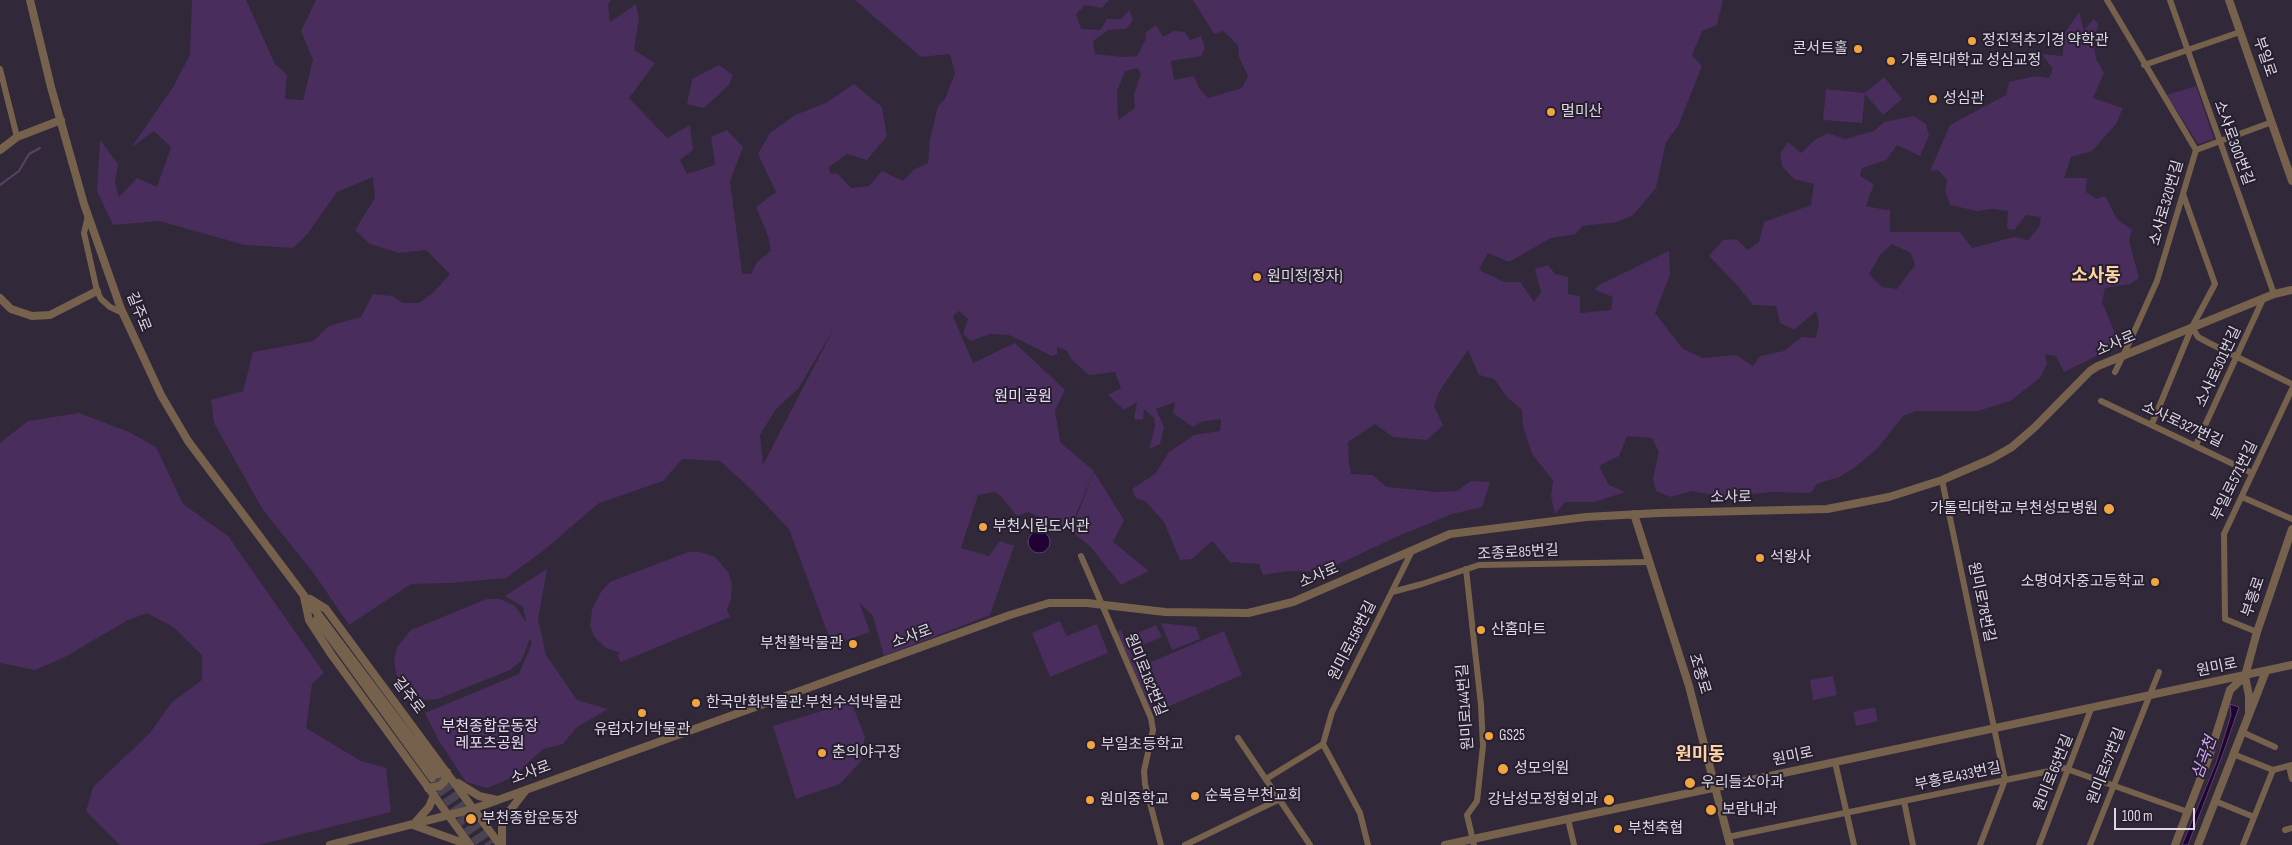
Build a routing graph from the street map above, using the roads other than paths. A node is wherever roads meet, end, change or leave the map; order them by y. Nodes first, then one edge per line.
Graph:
1 (30, 0) edge
2 (2107, 0) edge
3 (2170, 0) edge
4 (2229, 0) edge
5 (2240, 32) junction
6 (2187, 50) junction
7 (2144, 65) junction
8 (0, 72) edge
9 (9, 105) junction
10 (0, 107) edge
11 (61, 120) junction
12 (2272, 122) junction
13 (17, 137) junction
14 (2219, 141) junction
15 (0, 150) edge
16 (2196, 150) junction
17 (2292, 181) edge
18 (2183, 194) junction
19 (88, 216) junction
20 (2292, 290) edge
21 (97, 291) junction
22 (2274, 294) junction
23 (0, 298) edge
24 (2263, 299) junction
25 (123, 313) junction
26 (2192, 327) junction
27 (2238, 356) junction
28 (2115, 372) dead end
29 (2292, 384) edge
30 (2292, 389) edge
31 (2101, 401) dead end
32 (2152, 424) junction
33 (2196, 445) junction
34 (2252, 473) junction
35 (1942, 480) junction
36 (2242, 497) junction
37 (1634, 514) junction
38 (2292, 520) edge
39 (2292, 529) edge
40 (1412, 551) junction
41 (1081, 556) dead end
42 (1649, 562) junction
43 (1466, 569) junction
44 (1392, 592) junction
45 (304, 595) junction
46 (2257, 632) junction
47 (2292, 665) edge
48 (2266, 671) junction
49 (2159, 672) dead end
50 (2244, 676) junction
51 (2148, 697) junction
52 (2091, 709) junction
53 (2249, 712) junction
54 (1994, 729) junction
55 (2242, 732) junction
56 (1238, 738) dead end
57 (1323, 744) junction
58 (2275, 747) dead end
59 (2234, 754) junction
60 (1835, 762) junction
61 (2290, 766) edge
62 (2069, 768) junction
63 (2273, 770) junction
64 (435, 776) tunnel mouth
65 (450, 776) junction
66 (1266, 779) junction
67 (2292, 779) edge
68 (2005, 780) junction
69 (2114, 784) junction
70 (1716, 787) junction
71 (428, 788) junction
72 (527, 789) junction
73 (434, 795) junction
74 (1280, 799) junction
75 (497, 800) junction
76 (2215, 801) junction
77 (1904, 802) junction
78 (473, 809) junction
79 (2188, 812) junction
80 (1847, 814) junction
81 (450, 816) junction
82 (2254, 817) junction
83 (1568, 819) junction
84 (414, 824) junction
85 (1729, 841) edge
86 (1474, 842) edge
87 (330, 845) edge
88 (470, 845) edge
89 (501, 845) edge
90 (1161, 845) edge
91 (1185, 845) edge
92 (1310, 845) edge
93 (1368, 845) edge
94 (1444, 845) edge
95 (1574, 845) edge
96 (1854, 845) edge
97 (1913, 845) edge
98 (1980, 845) edge
99 (2038, 845) edge
100 (2090, 845) edge
101 (2175, 845) edge
102 (2198, 845) edge
103 (2243, 845) edge

1 - 11 street, 길주로
2 - 7 street, 소사로320번길
3 - 6 street, 소사로300번길
4 - 5 street, 부일로
5 - 6 street
5 - 12 street, 부일로
6 - 7 street
6 - 14 street, 소사로300번길
7 - 16 street, 소사로320번길
8 - 9 street
9 - 10 street
9 - 13 street
11 - 13 street
11 - 19 street, 길주로
12 - 14 street
12 - 17 street, 부일로
13 - 15 street
14 - 16 street
14 - 22 street, 소사로300번길
16 - 18 street, 소사로320번길
18 - 26 street
18 - 28 street, 소사로320번길, bridge
19 - 21 street
19 - 25 street, 길주로
20 - 22 street, 소사로
21 - 23 street
21 - 25 street
22 - 24 street, 소사로
24 - 26 street, 소사로
24 - 27 street, 소사로301번길
25 - 45 street, 길주로
26 - 27 street
26 - 32 street
26 - 35 street, 소사로
27 - 29 street
27 - 33 street, 소사로301번길
30 - 34 street, 부일로571번길
31 - 32 street, 소사로327번길
32 - 33 street, 소사로327번길
33 - 34 street, 소사로327번길
34 - 36 street, 부일로571번길
35 - 37 street, 소사로
35 - 54 street, 원미로78번길
36 - 38 street
36 - 46 street, 부일로571번길
37 - 40 street, 소사로
37 - 42 street, 조종로
39 - 46 street, 부흥로
40 - 44 street, 원미로156번길
40 - 72 street, 소사로, bridge
41 - 90 street, 원미로182번길
42 - 43 street, 조종로85번길
42 - 70 street, 조종로
43 - 44 street, 조종로85번길
43 - 86 street, 원미로144번길
44 - 57 street, 원미로156번길
45 - 64 street, 길주로
45 - 65 street, 길주로
45 - 71 street, 길주로
46 - 50 street, 부흥로
47 - 48 street, 원미로
48 - 50 street, 원미로
48 - 53 street, 부흥로
49 - 51 street
50 - 51 street, 원미로
50 - 53 street, 부흥로
50 - 79 street, 부흥로
51 - 52 street, 원미로
51 - 69 street, 원미로57번길
52 - 54 street, 원미로
52 - 62 street, 원미로65번길
53 - 55 street, 부흥로
54 - 60 street, 원미로
54 - 68 street, 원미로78번길
55 - 58 street
55 - 59 street, 부흥로
56 - 66 street
57 - 66 street
57 - 93 street
59 - 63 street
59 - 76 street, 부흥로
60 - 70 street, 원미로
60 - 80 street
61 - 63 street
61 - 67 street
62 - 68 street, 부흥로433번길
62 - 69 street
62 - 99 street, 원미로65번길
63 - 82 street
65 - 71 street
65 - 75 street
65 - 78 street, 길주로
66 - 74 street
68 - 77 street, 부흥로433번길
68 - 98 street
69 - 79 street
69 - 100 street, 원미로57번길
70 - 83 street, 원미로
70 - 85 street, 조종로
71 - 73 street, 길주로
72 - 75 street, 소사로
72 - 89 street
73 - 81 street, 길주로
73 - 84 street
74 - 91 street
74 - 92 street
75 - 78 street, 소사로
76 - 82 street
76 - 102 street, 부흥로
77 - 80 street, 부흥로433번길
77 - 97 street
78 - 81 street, 소사로
78 - 89 street, 길주로
79 - 101 street, 부흥로
80 - 85 street, 부흥로433번길
80 - 96 street
81 - 84 street, 소사로
81 - 88 street, 길주로
82 - 103 street
83 - 86 street, 원미로
83 - 95 street
84 - 87 street, 소사로
84 - 88 street
86 - 94 street, 원미로

